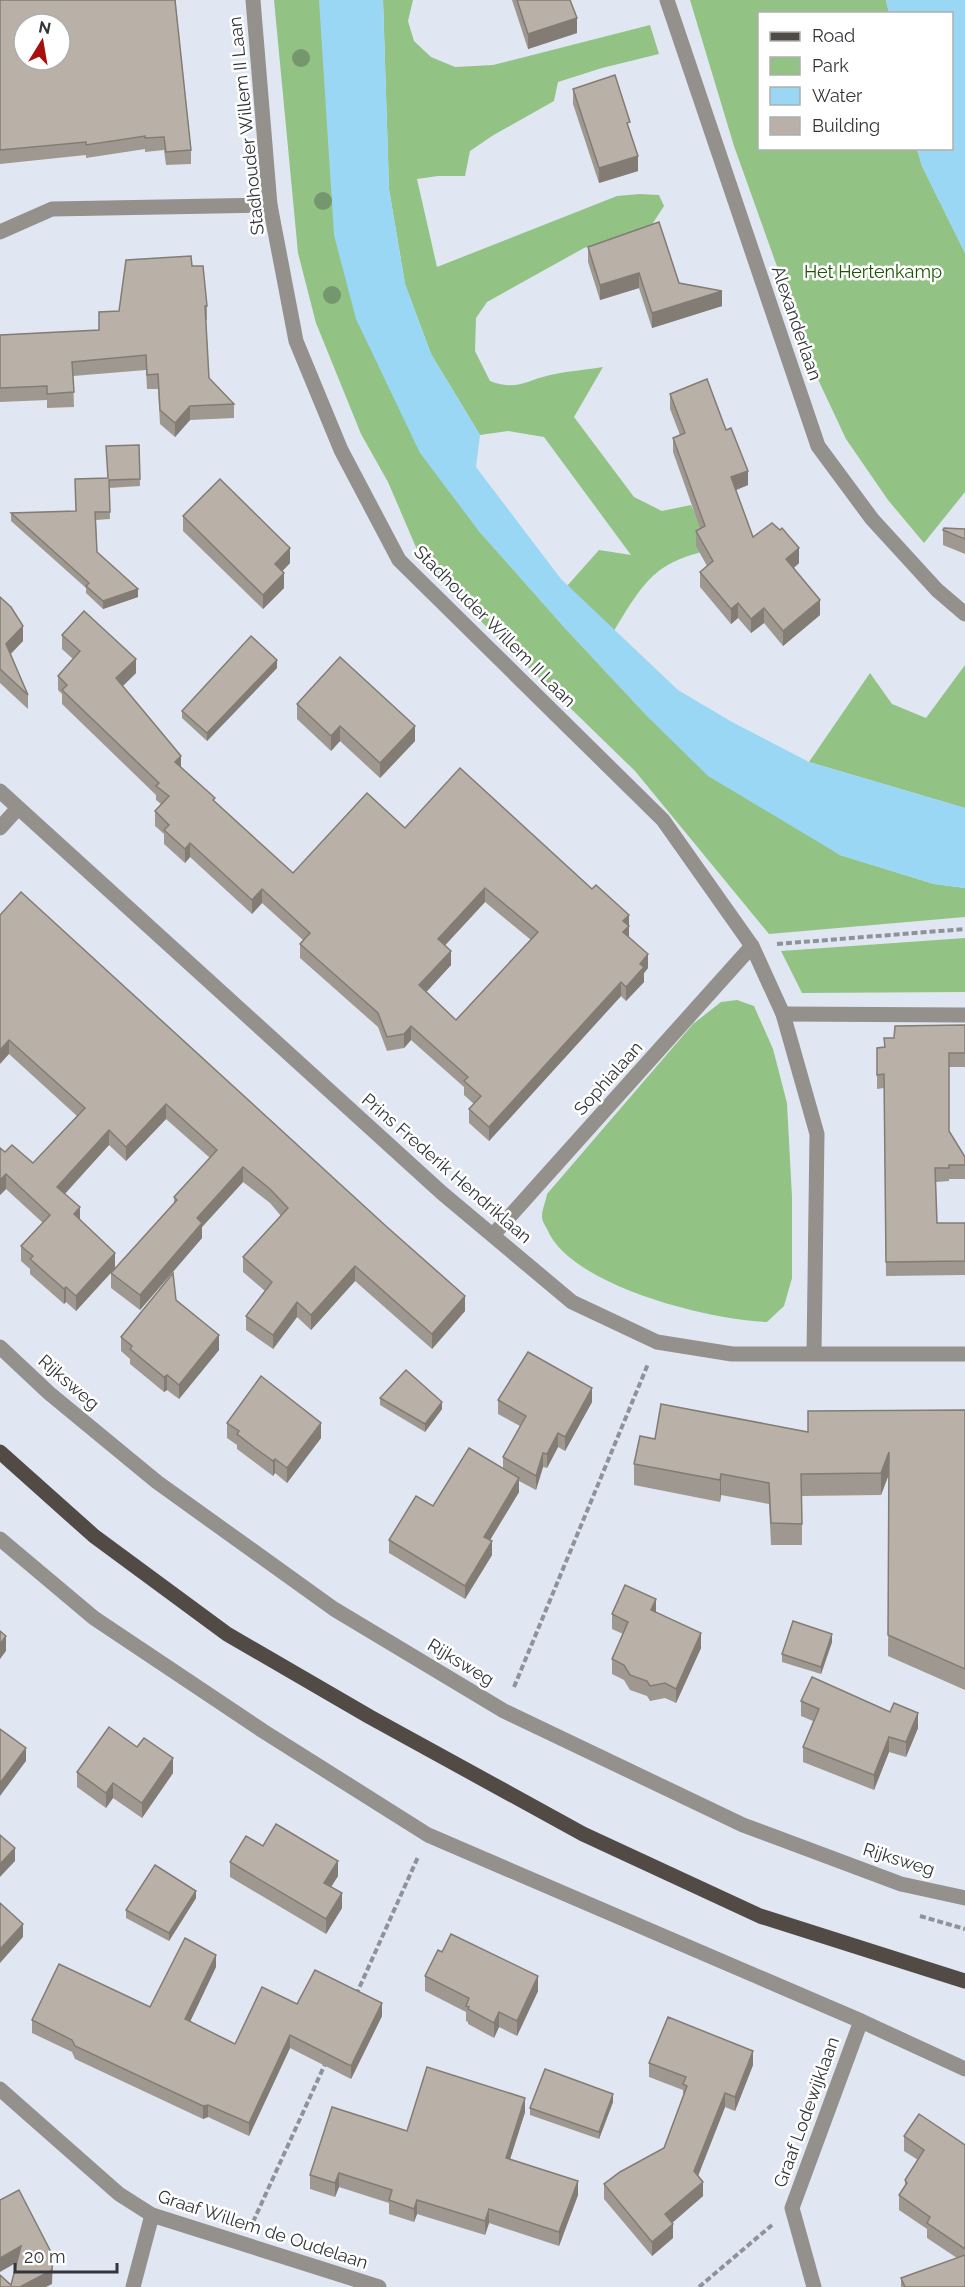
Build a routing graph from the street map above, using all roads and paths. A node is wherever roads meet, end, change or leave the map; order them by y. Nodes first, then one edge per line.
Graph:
1 (253, 0) edge
2 (667, 0) edge
3 (270, 205) junction
4 (0, 232) edge
5 (965, 614) edge
6 (0, 791) edge
7 (18, 808) junction
8 (0, 828) edge
9 (965, 929) edge
10 (753, 946) junction
11 (783, 1014) junction
12 (965, 1015) edge
13 (493, 1236) junction
14 (657, 1342) junction
15 (0, 1347) edge
16 (814, 1353) junction
17 (965, 1354) edge
18 (0, 1452) edge
19 (0, 1539) edge
20 (504, 1711) junction
21 (428, 1835) junction
22 (965, 1898) edge
23 (965, 1981) edge
24 (355, 1996) edge
25 (861, 2021) junction
26 (326, 2061) edge
27 (965, 2068) edge
28 (0, 2089) edge
29 (792, 2208) junction
30 (152, 2215) junction
31 (243, 2244) junction
32 (133, 2287) edge
33 (379, 2287) edge
34 (699, 2287) edge
35 (814, 2287) edge

1 - 3 street, Stadhouder Willem II Laan
2 - 5 street, Alexanderlaan
3 - 4 street
3 - 10 street, Stadhouder Willem II Laan
6 - 7 street, Prins Frederik Hendriklaan
7 - 8 street
7 - 13 street, Prins Frederik Hendriklaan
9 - 10 path
10 - 11 street, Stadhouder Willem II Laan
10 - 13 street, Sophialaan
11 - 12 street
11 - 16 street, Stadhouder Willem II Laan
13 - 14 street, Prins Frederik Hendriklaan
14 - 16 street, Prins Frederik Hendriklaan
14 - 20 path
15 - 20 street, Rijksweg
16 - 17 street, Prins Frederik Hendriklaan
18 - 23 main road
19 - 21 street
20 - 22 street, Rijksweg
21 - 24 path
21 - 25 street
25 - 27 street
25 - 29 street, Graaf Lodewijklaan
26 - 31 path
28 - 30 street, Graaf Willem de Oudelaan
29 - 34 path
29 - 35 street, Graaf Lodewijklaan
30 - 31 street, Graaf Willem de Oudelaan
30 - 32 street
31 - 33 street, Graaf Willem de Oudelaan

